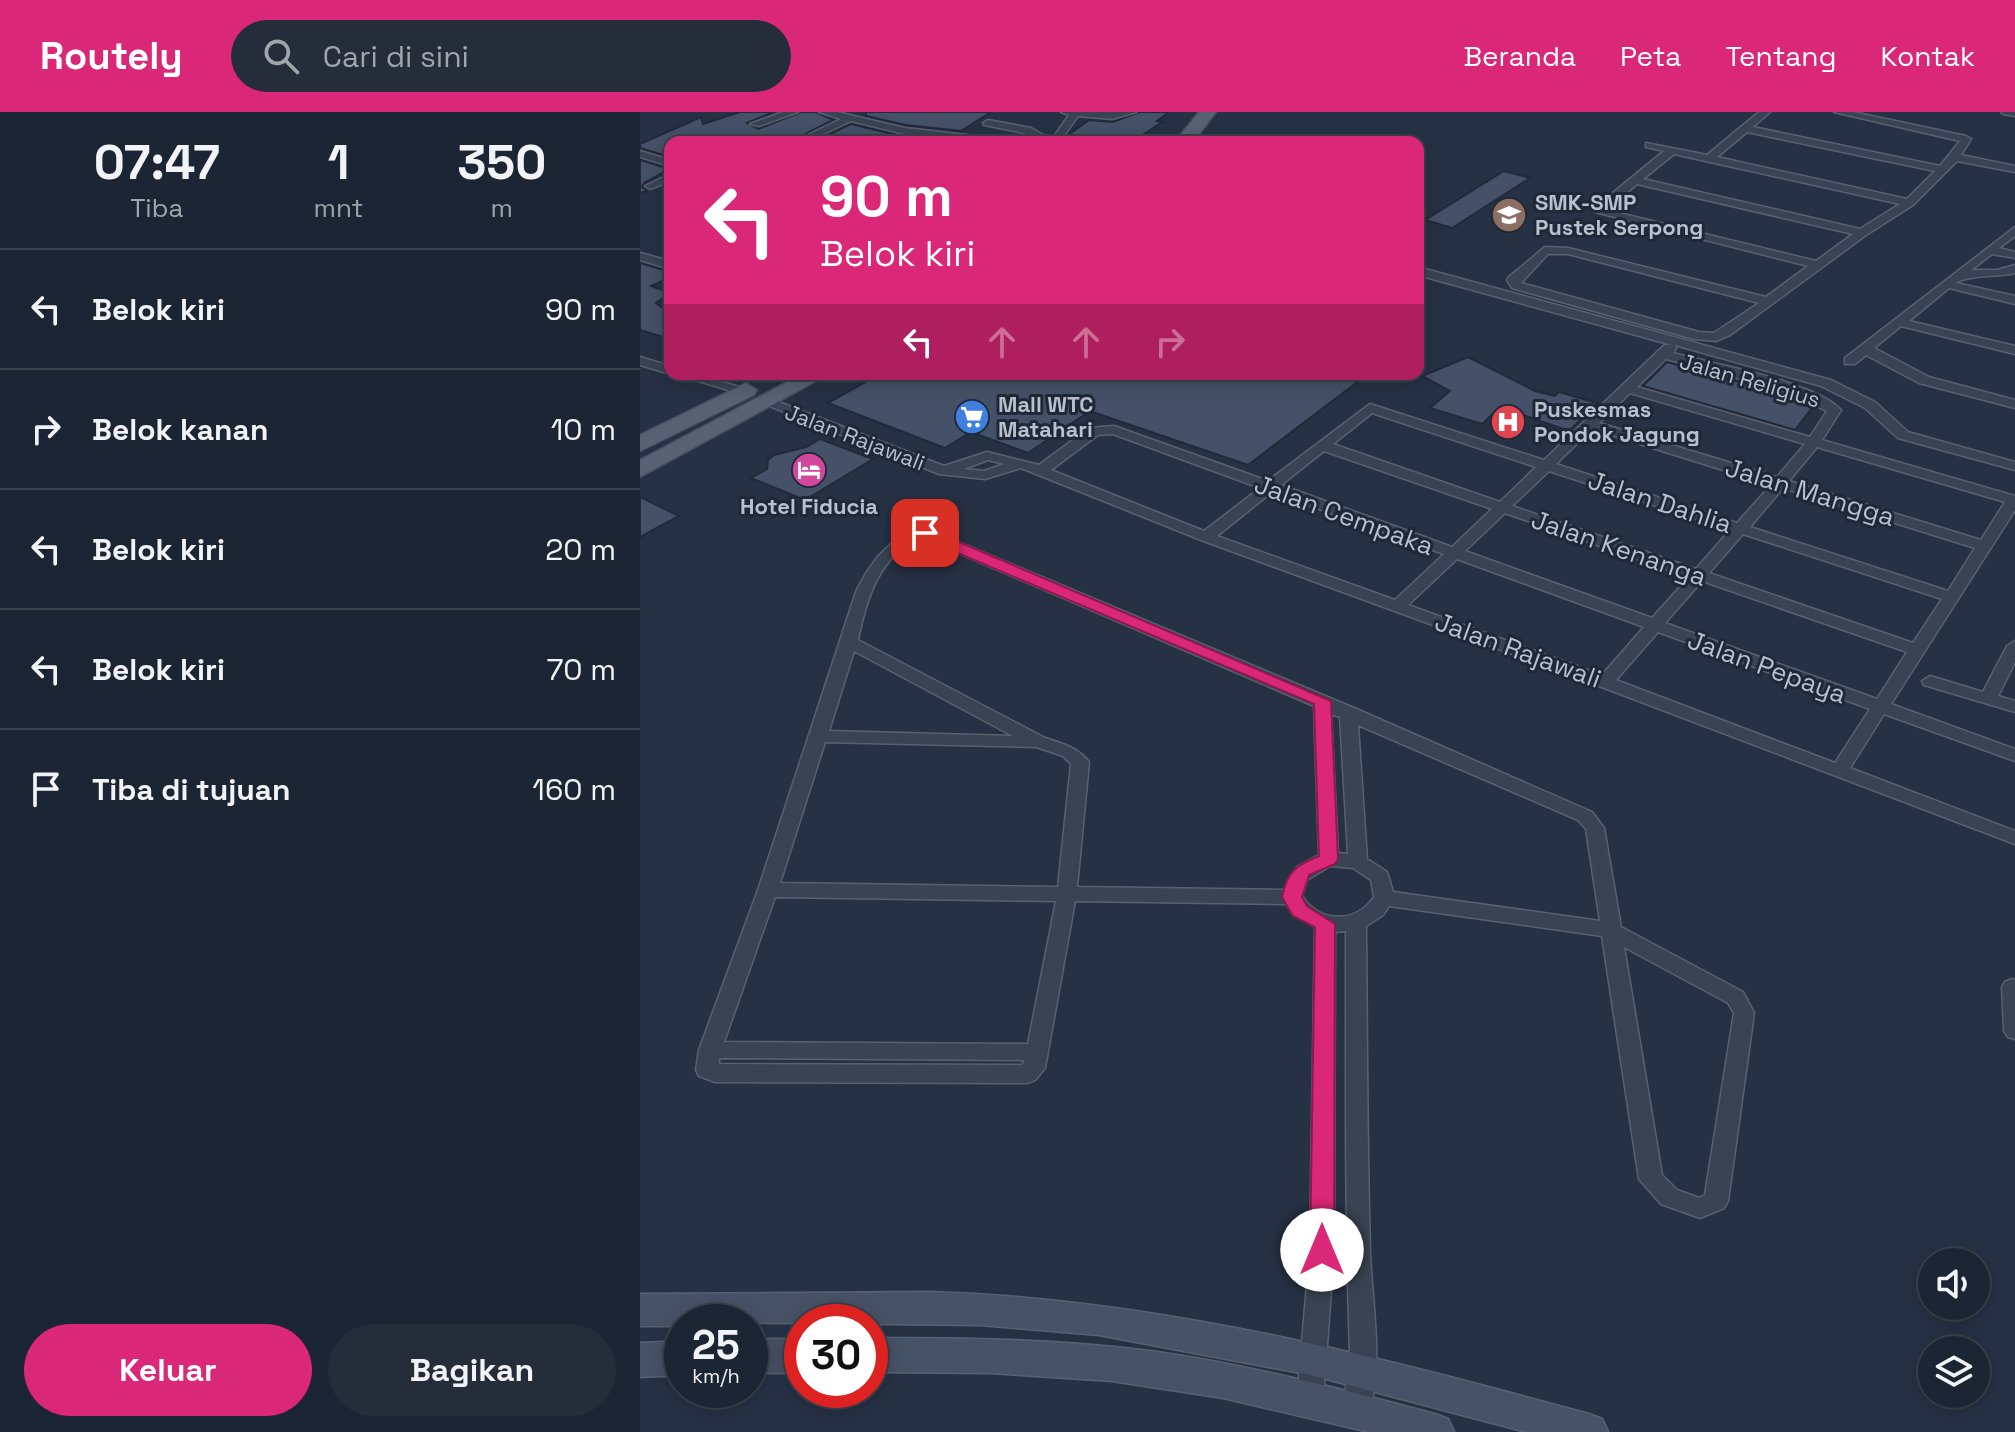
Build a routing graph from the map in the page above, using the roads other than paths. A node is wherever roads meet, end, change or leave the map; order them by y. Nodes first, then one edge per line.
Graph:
1 (793, 112) edge
2 (824, 112) edge
3 (1066, 112) edge
4 (1131, 112) edge
5 (1765, 112) edge
6 (1839, 112) edge
7 (2006, 112) edge
8 (1075, 113) edge
9 (2015, 113) edge
10 (1874, 115) edge
11 (847, 120) junction
12 (1216, 121) edge
13 (988, 123) dead end
14 (755, 124) dead end
15 (1744, 128) junction
16 (926, 133) junction
17 (811, 136) edge
18 (920, 136) edge
19 (951, 136) edge
20 (1039, 136) edge
21 (1059, 136) edge
22 (1193, 136) edge
23 (1650, 145) dead end
24 (1671, 151) junction
25 (640, 154) edge
26 (1955, 157) junction
27 (1708, 159) junction
28 (664, 161) edge
29 (1941, 169) junction
30 (2015, 169) edge
31 (664, 180) edge
32 (1633, 180) junction
33 (650, 186) dead end
34 (1909, 203) junction
35 (2015, 230) edge
36 (1862, 233) junction
37 (1990, 250) junction
38 (2015, 255) edge
39 (640, 256) edge
40 (664, 263) edge
41 (1817, 265) junction
42 (2015, 269) edge
43 (1424, 273) edge
44 (1960, 274) junction
45 (1947, 284) junction
46 (2015, 300) edge
47 (1767, 301) junction
48 (1899, 322) junction
49 (1675, 343) junction
50 (1865, 349) junction
51 (2015, 350) edge
52 (1663, 354) junction
53 (640, 361) edge
54 (1850, 361) dead end
55 (664, 368) edge
56 (704, 380) edge
57 (765, 380) edge
58 (807, 380) edge
59 (1626, 388) junction
60 (745, 391) junction
61 (766, 402) junction
62 (2015, 404) edge
63 (1589, 424) junction
64 (1814, 442) junction
65 (640, 444) edge
66 (1321, 445) junction
67 (1545, 465) junction
68 (2015, 466) edge
69 (640, 470) edge
70 (1042, 470) junction
71 (1780, 483) junction
72 (1270, 488) junction
73 (1502, 507) junction
74 (1740, 528) junction
75 (1206, 537) junction
76 (1985, 546) junction
77 (1451, 554) junction
78 (1700, 576) junction
79 (1951, 597) junction
80 (1398, 606) junction
81 (1656, 627) junction
82 (849, 642) junction
83 (2015, 646) edge
84 (1917, 650) junction
85 (1930, 681) dead end
86 (1605, 682) junction
87 (1988, 699) junction
88 (1322, 701) junction
89 (1879, 707) junction
90 (2015, 707) edge
91 (1348, 712) junction
92 (817, 736) junction
93 (1039, 742) junction
94 (2015, 755) edge
95 (1839, 771) junction
96 (2015, 838) edge
97 (1329, 859) junction
98 (1358, 862) junction
99 (768, 890) junction
100 (1067, 894) junction
101 (1292, 897) junction
102 (1384, 898) junction
103 (1356, 923) junction
104 (1325, 924) junction
105 (1610, 930) junction
106 (2012, 987) dead end
107 (2015, 1031) edge
108 (640, 1310) edge
109 (888, 1355) edge
110 (664, 1359) edge
111 (640, 1360) edge
112 (1314, 1360) junction
113 (1363, 1370) junction
114 (1310, 1399) junction
115 (1357, 1410) junction
116 (1435, 1432) edge
117 (1589, 1432) edge

1 - 14 street
2 - 11 street
3 - 8 street
4 - 8 street
5 - 15 street
6 - 10 street
7 - 9 street
8 - 21 street
10 - 26 street
11 - 16 street
11 - 17 street
12 - 22 main road
13 - 20 street
15 - 27 street
15 - 29 street
16 - 18 street
16 - 19 street
23 - 24 street
24 - 27 street
24 - 32 street
25 - 28 street
26 - 29 street
26 - 30 street
27 - 34 street
29 - 34 street
31 - 33 street
32 - 36 street
32 - 41 street
34 - 36 street
35 - 37 street
36 - 41 street
37 - 38 street
37 - 44 street
39 - 40 street
41 - 47 street
42 - 44 street
43 - 49 street
44 - 45 street
45 - 46 street
45 - 48 street
47 - 47 street
48 - 50 street
48 - 51 street
49 - 52 street
49 - 68 street
50 - 54 street
50 - 62 street
52 - 59 street
52 - 64 street, Jalan Religius
53 - 55 street
56 - 60 street
57 - 60 main road
58 - 61 main road
59 - 63 street
59 - 64 street
60 - 65 main road
61 - 69 main road
61 - 70 street, Jalan Rajawali
63 - 67 street
63 - 71 street, Jalan Mangga
64 - 71 street
64 - 76 street
66 - 67 street, Jalan Dahlia
66 - 72 street
66 - 73 street, Jalan Kenanga
67 - 73 street
67 - 74 street, Jalan Dahlia
70 - 72 street, Jalan Cempaka
70 - 75 street, Jalan Rajawali
71 - 74 street
71 - 76 street, Jalan Mangga
72 - 75 street
72 - 77 street, Jalan Cempaka
73 - 77 street
73 - 78 street, Jalan Kenanga
74 - 78 street
74 - 79 street, Jalan Dahlia
75 - 80 street, Jalan Rajawali
76 - 79 street
77 - 80 street
77 - 81 street, Jalan Cempaka
78 - 81 street
78 - 84 street, Jalan Kenanga
79 - 84 street
80 - 86 street, Jalan Rajawali
81 - 86 street
81 - 89 street, Jalan Pepaya
82 - 88 street
82 - 92 street
82 - 93 street
83 - 87 street
84 - 89 street
85 - 87 street
86 - 95 street, Jalan Rajawali
87 - 90 street
88 - 91 street
88 - 97 street
89 - 94 street, Jalan Pepaya
89 - 95 street
91 - 98 street
91 - 105 street
92 - 93 street
92 - 99 street
93 - 100 street
95 - 96 street, Jalan Rajawali
97 - 98 street
97 - 101 street
98 - 102 street
99 - 100 street
99 - 100 street
100 - 101 street
101 - 104 street
102 - 103 street
102 - 105 street
103 - 104 street
103 - 113 street
104 - 112 street
105 - 105 street
106 - 107 street
108 - 112 street
109 - 114 street
110 - 111 street
112 - 113 street
112 - 114 street
113 - 115 street
113 - 117 street
114 - 115 street
115 - 116 street

